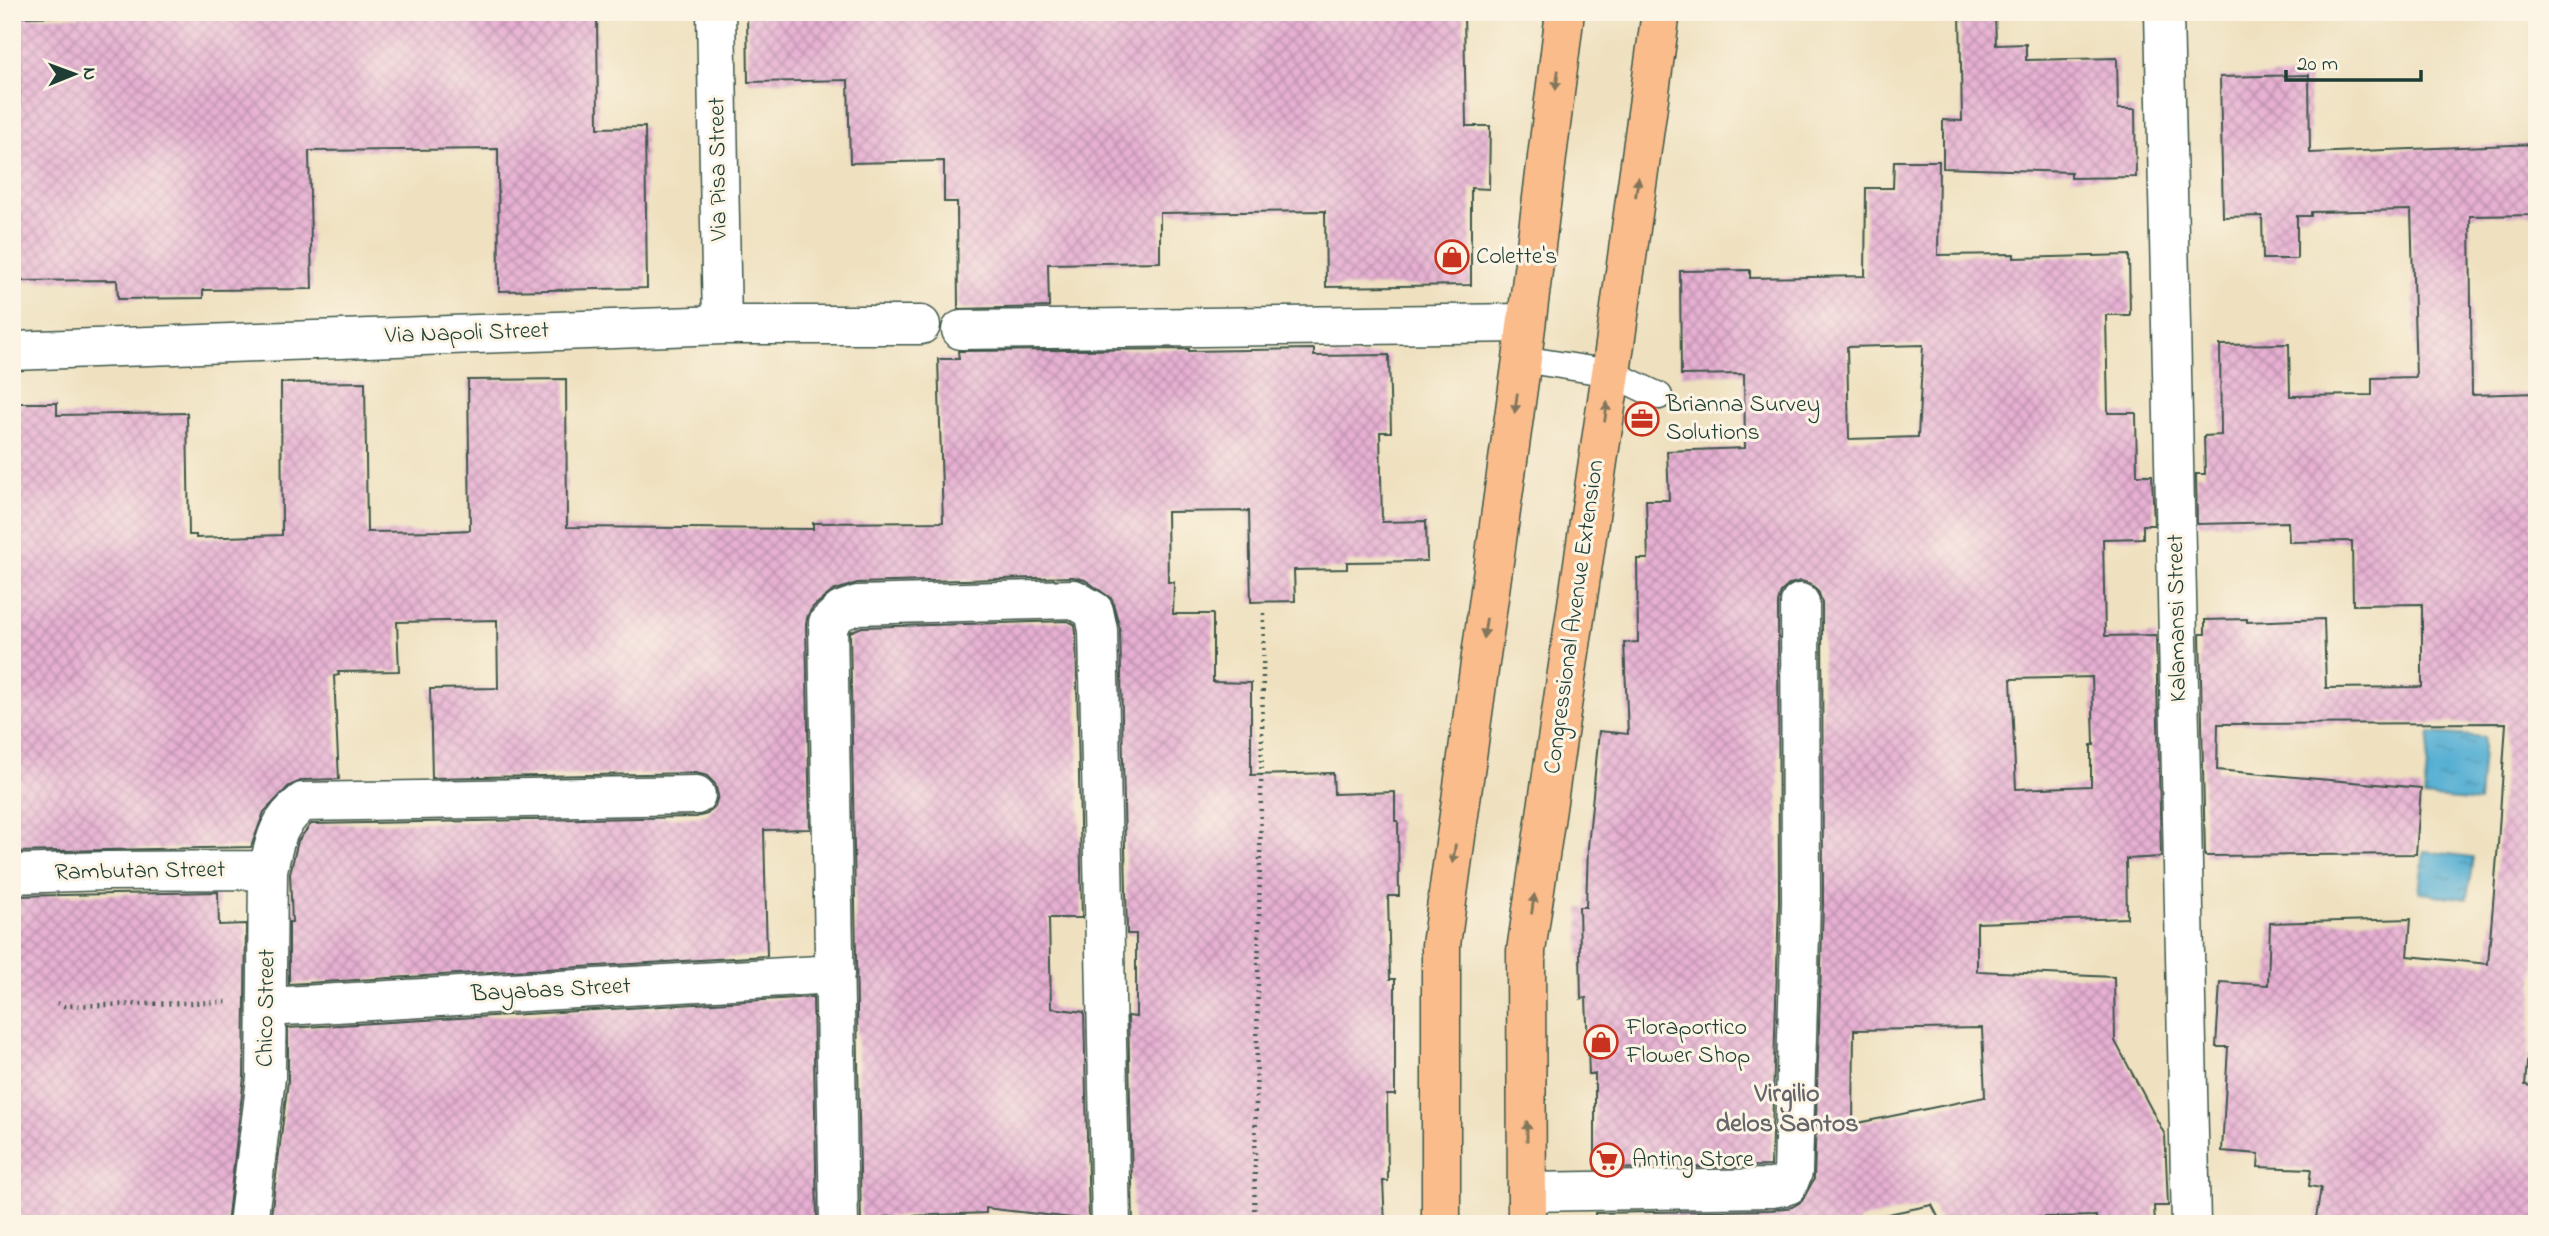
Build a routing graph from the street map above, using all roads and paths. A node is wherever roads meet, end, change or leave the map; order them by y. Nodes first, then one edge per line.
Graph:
1 (716, 12) edge
2 (1565, 12) edge
3 (1661, 12) edge
4 (2164, 12) edge
5 (722, 325) junction
6 (921, 325) dead end
7 (961, 330) dead end
8 (1524, 341) junction
9 (12, 351) edge
10 (1611, 373) junction
11 (1660, 397) dead end
12 (1800, 603) dead end
13 (1264, 613) dead end
14 (696, 795) dead end
15 (268, 870) junction
16 (12, 874) edge
17 (835, 974) junction
18 (57, 1003) dead end
19 (267, 1004) junction
20 (1527, 1208) edge
21 (248, 1224) edge
22 (839, 1224) edge
23 (1111, 1224) edge
24 (1254, 1224) edge
25 (1441, 1224) edge
26 (2191, 1224) edge

1 - 5 street, Via Pisa Street
2 -> 8 main road
10 -> 3 main road, Congressional Avenue Extension
4 - 26 street, Kalamansi Street
5 - 6 street, Via Napoli Street
5 - 9 street, Via Napoli Street
7 - 8 street
8 - 10 lane
8 -> 25 main road
10 - 11 lane
20 -> 10 main road, Congressional Avenue Extension
12 - 20 street
13 - 24 path
14 - 15 street, Chico Street
15 - 16 street, Rambutan Street
15 - 19 street, Chico Street
17 - 19 street, Bayabas Street
17 - 22 street
17 - 23 street
18 - 19 path
19 - 21 street, Chico Street

